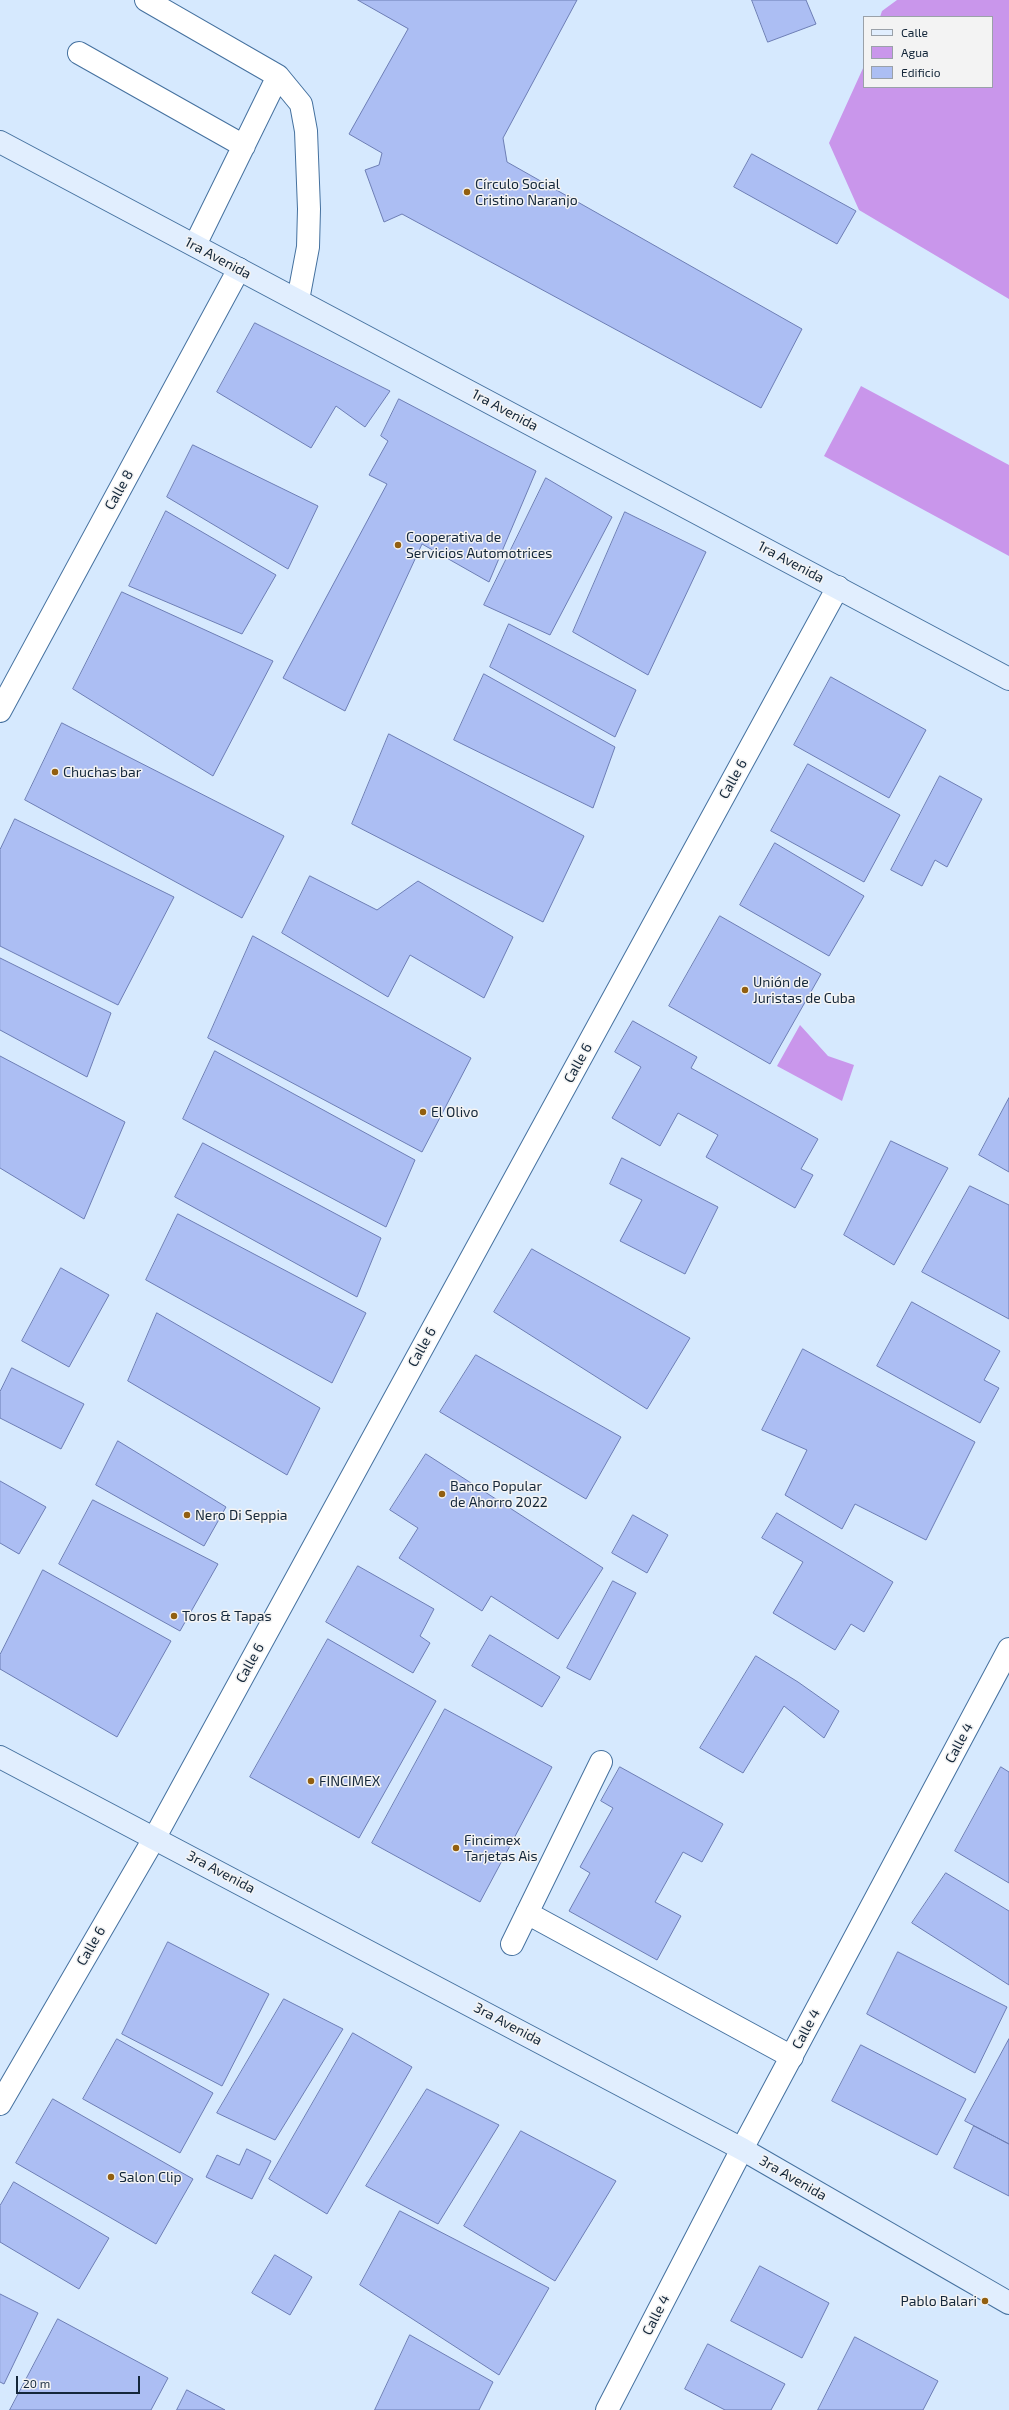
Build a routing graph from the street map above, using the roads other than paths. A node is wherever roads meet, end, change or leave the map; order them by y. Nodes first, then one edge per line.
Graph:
1 (146, 0) edge
2 (79, 53) dead end
3 (278, 76) junction
4 (0, 142) edge
5 (244, 146) junction
6 (195, 245) junction
7 (239, 269) junction
8 (298, 300) junction
9 (838, 587) junction
10 (1009, 679) edge
11 (0, 711) edge
12 (1009, 1649) edge
13 (0, 1757) edge
14 (601, 1762) dead end
15 (155, 1837) junction
16 (527, 1913) junction
17 (512, 1944) dead end
18 (792, 2057) junction
19 (0, 2104) edge
20 (742, 2149) junction
21 (1009, 2303) edge
22 (607, 2410) edge

1 - 3 street
2 - 5 street
3 - 5 street
3 - 8 street
4 - 6 street, 1ra Avenida
5 - 6 street
6 - 7 street, 1ra Avenida
7 - 8 street, 1ra Avenida
7 - 11 street, Calle 8
8 - 9 street, 1ra Avenida
9 - 10 street, 1ra Avenida
9 - 15 street, Calle 6
12 - 18 street, Calle 4
13 - 15 street, 3ra Avenida
14 - 16 street
15 - 19 street, Calle 6
15 - 20 street, 3ra Avenida
16 - 17 street
16 - 18 street
18 - 20 street, Calle 4
20 - 21 street, 3ra Avenida
20 - 22 street, Calle 4

